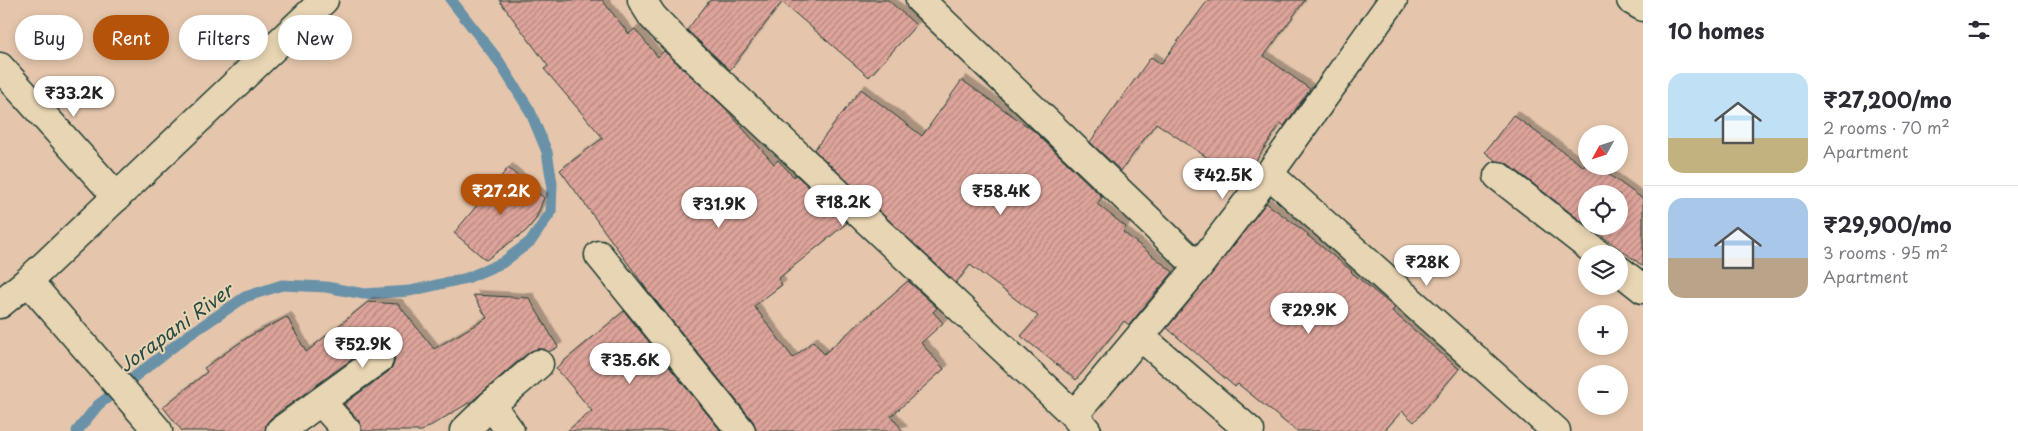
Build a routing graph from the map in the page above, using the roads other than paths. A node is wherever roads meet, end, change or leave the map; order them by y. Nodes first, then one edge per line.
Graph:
1 (324, 0) edge
2 (642, 0) edge
3 (920, 0) edge
4 (1393, 0) edge
5 (1631, 0) edge
6 (1643, 7) edge
7 (0, 67) edge
8 (1269, 174) junction
9 (1498, 176) dead end
10 (117, 197) junction
11 (1586, 245) edge
12 (599, 255) dead end
13 (1198, 267) junction
14 (1628, 277) edge
15 (28, 281) junction
16 (1643, 289) edge
17 (0, 304) edge
18 (1141, 337) junction
19 (379, 359) dead end
20 (539, 364) dead end
21 (321, 402) junction
22 (491, 405) junction
23 (1081, 423) edge
24 (158, 431) edge
25 (280, 431) edge
26 (347, 431) edge
27 (464, 431) edge
28 (510, 431) edge
29 (741, 431) edge
30 (1250, 431) edge
31 (1556, 431) edge

1 - 10 street
2 - 23 street
3 - 13 street
4 - 8 street
5 - 6 street
7 - 10 street
8 - 13 street
8 - 31 street
9 - 11 street
10 - 15 street
12 - 29 street
13 - 18 street
14 - 16 street
15 - 17 street
15 - 24 street
18 - 23 street
18 - 30 street
19 - 21 street
20 - 22 street
21 - 25 street
21 - 26 street
22 - 27 street
22 - 28 street

